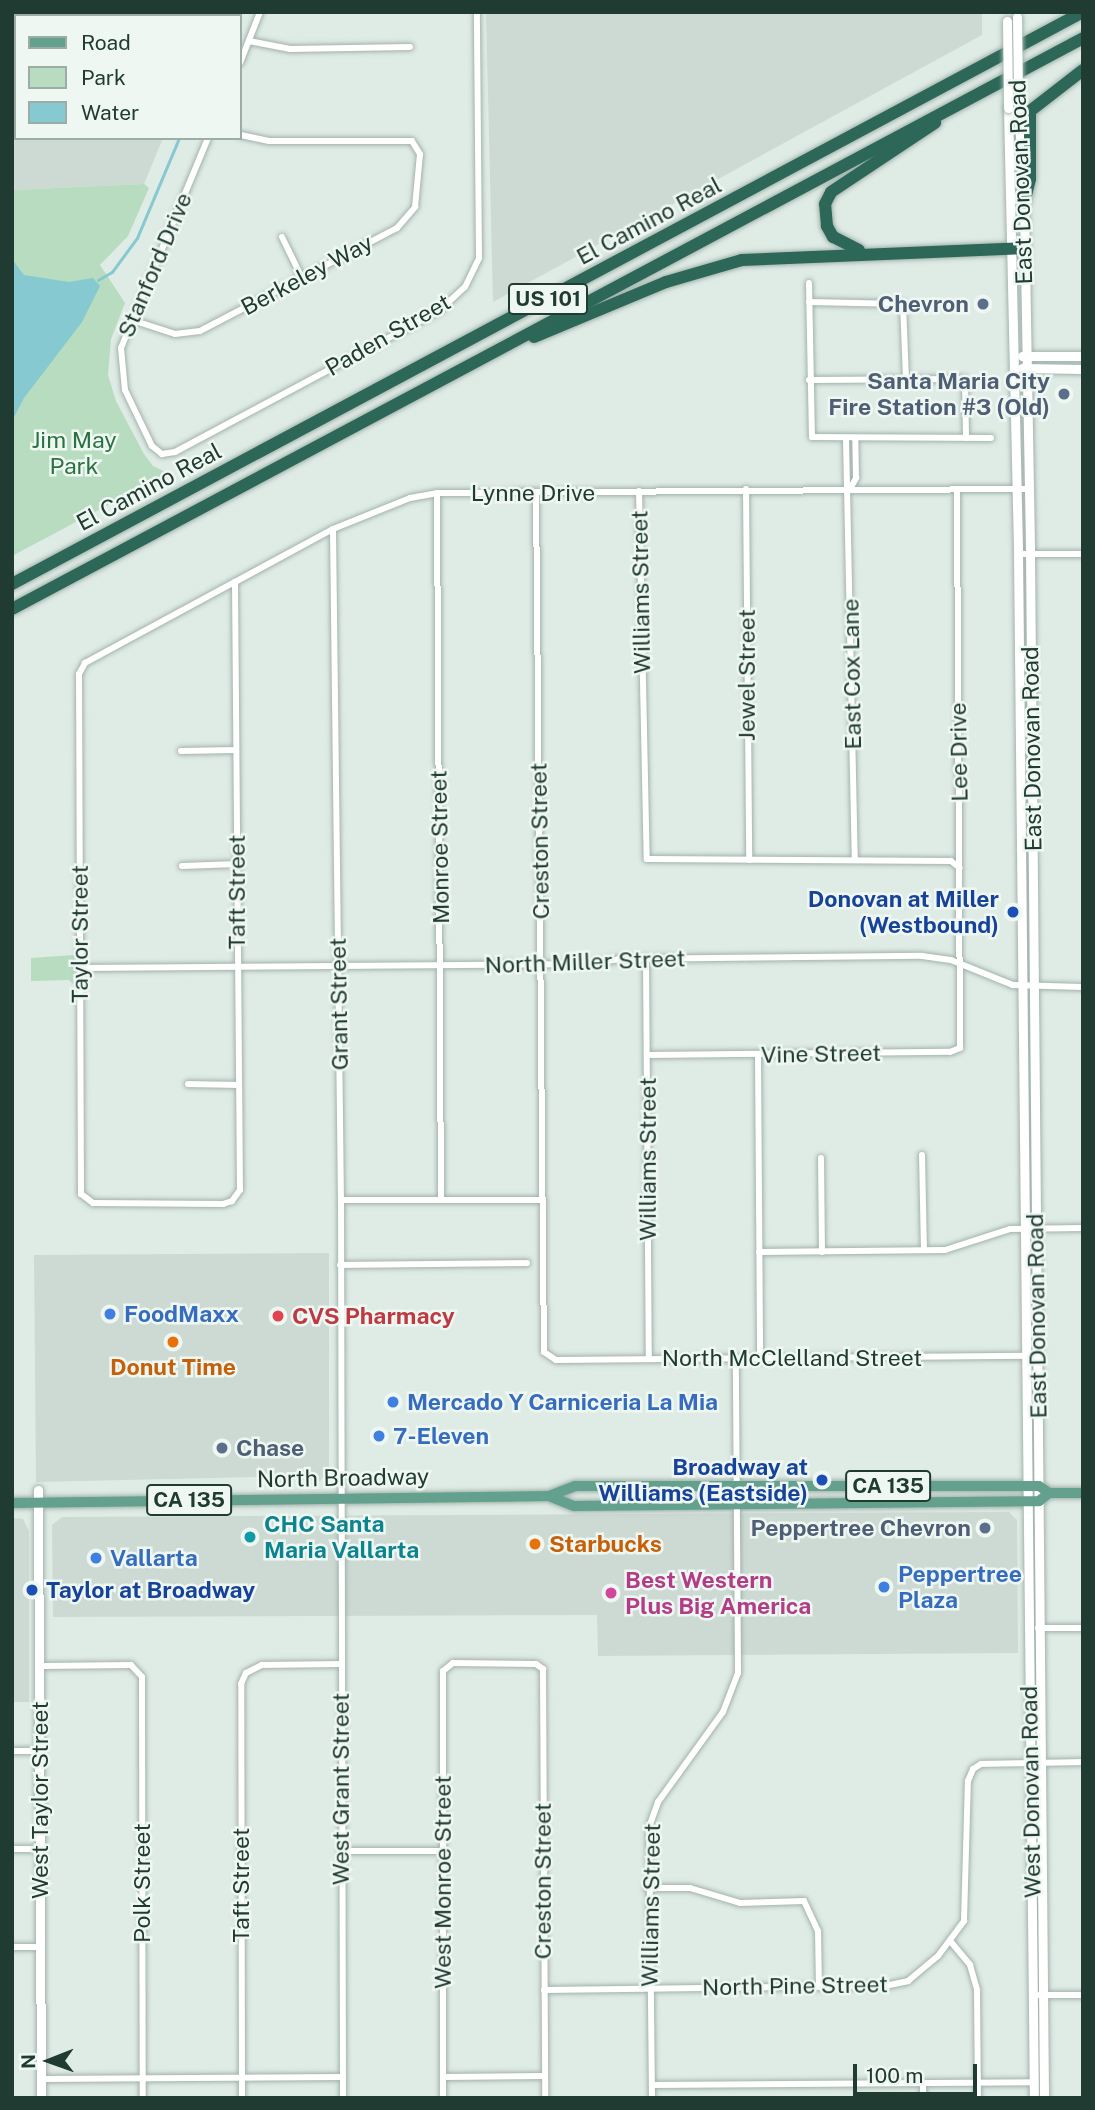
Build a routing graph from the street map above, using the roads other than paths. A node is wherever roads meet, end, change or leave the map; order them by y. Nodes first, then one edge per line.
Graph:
1 (260, 12) edge
2 (477, 12) edge
3 (1076, 12) edge
4 (1083, 12) edge
5 (1017, 15) edge
6 (1007, 17) edge
7 (1064, 23) junction
8 (1083, 38) edge
9 (249, 41) junction
10 (410, 47) dead end
11 (242, 58) edge
12 (1083, 70) edge
13 (957, 106) junction
14 (242, 135) edge
15 (207, 140) edge
16 (1024, 203) junction
17 (282, 237) dead end
18 (1010, 248) junction
19 (1025, 248) junction
20 (863, 251) junction
21 (301, 276) junction
22 (809, 283) dead end
23 (809, 302) junction
24 (132, 320) junction
25 (510, 344) junction
26 (1013, 356) junction
27 (1026, 356) junction
28 (1083, 356) edge
29 (1013, 368) junction
30 (1026, 368) junction
31 (1083, 369) edge
32 (809, 380) junction
33 (906, 380) junction
34 (145, 432) joint
35 (966, 438) junction
36 (992, 438) dead end
37 (855, 439) junction
38 (846, 440) junction
39 (746, 489) junction
40 (850, 489) junction
41 (957, 489) junction
42 (1017, 489) junction
43 (1028, 489) junction
44 (639, 491) junction
45 (536, 492) junction
46 (437, 494) junction
47 (332, 529) junction
48 (1018, 554) junction
49 (1030, 554) junction
50 (1083, 554) edge
51 (235, 582) junction
52 (12, 584) edge
53 (12, 608) edge
54 (81, 668) joint
55 (236, 750) junction
56 (181, 751) dead end
57 (855, 859) junction
58 (749, 860) junction
59 (237, 864) junction
60 (182, 866) dead end
61 (960, 868) junction
62 (646, 959) junction
63 (238, 965) junction
64 (339, 965) junction
65 (441, 965) junction
66 (541, 965) junction
67 (962, 965) junction
68 (81, 968) junction
69 (1022, 987) junction
70 (1083, 987) edge
71 (1034, 988) junction
72 (962, 1015) joint
73 (648, 1055) junction
74 (758, 1055) junction
75 (188, 1084) dead end
76 (239, 1085) junction
77 (922, 1155) dead end
78 (821, 1158) dead end
79 (341, 1200) junction
80 (441, 1200) junction
81 (543, 1200) junction
82 (232, 1201) joint
83 (1083, 1228) edge
84 (1025, 1229) junction
85 (1036, 1229) junction
86 (924, 1250) junction
87 (822, 1251) junction
88 (760, 1252) junction
89 (527, 1263) dead end
90 (340, 1265) junction
91 (1026, 1356) junction
92 (1037, 1356) junction
93 (548, 1357) joint
94 (649, 1359) junction
95 (736, 1359) junction
96 (760, 1360) junction
97 (340, 1480) joint
98 (737, 1486) junction
99 (1033, 1486) junction
100 (38, 1490) dead end
101 (1049, 1493) junction
102 (1083, 1493) edge
103 (549, 1496) junction
104 (340, 1500) junction
105 (1033, 1501) junction
106 (38, 1502) junction
107 (12, 1503) edge
108 (737, 1503) junction
109 (1040, 1628) junction
110 (1083, 1628) edge
111 (1029, 1629) junction
112 (341, 1664) junction
113 (540, 1665) joint
114 (40, 1666) junction
115 (12, 1751) edge
116 (40, 1751) junction
117 (1083, 1762) edge
118 (1030, 1763) junction
119 (1041, 1763) junction
120 (12, 1849) edge
121 (40, 1849) junction
122 (341, 1851) junction
123 (442, 1851) junction
124 (647, 1888) junction
125 (951, 1942) junction
126 (12, 1947) edge
127 (41, 1947) junction
128 (819, 1987) junction
129 (650, 1989) junction
130 (544, 1990) junction
131 (1038, 1995) junction
132 (1083, 1995) edge
133 (545, 2076) junction
134 (343, 2077) junction
135 (444, 2077) junction
136 (242, 2078) junction
137 (41, 2079) junction
138 (142, 2079) junction
139 (1039, 2082) junction
140 (978, 2083) junction
141 (923, 2084) junction
142 (652, 2085) junction
143 (41, 2098) edge
144 (143, 2098) edge
145 (242, 2098) edge
146 (343, 2098) edge
147 (443, 2098) edge
148 (545, 2098) edge
149 (652, 2098) edge
150 (923, 2098) edge
151 (978, 2098) edge
152 (1034, 2098) edge
153 (1044, 2098) edge

1 - 9 street
2 - 34 street, Paden Street
3 - 7 highway
4 - 7 highway, El Camino Real / US 101
5 - 16 main road, East Donovan Road, bridge
6 - 18 main road, East Donovan Road, bridge
7 - 52 highway, El Camino Real / US 101
8 - 13 highway, El Camino Real / US 101
9 - 10 street
9 - 11 street
12 - 16 highway
13 - 20 highway
13 - 25 highway, El Camino Real / US 101
14 - 21 street, Berkeley Way
15 - 24 street, Stanford Drive
16 - 19 main road, East Donovan Road
17 - 21 street
18 - 19 highway
18 - 20 highway
18 - 26 main road, East Donovan Road
19 - 27 main road, East Donovan Road
20 - 25 highway
21 - 24 street, Berkeley Way
22 - 23 street
23 - 32 street
23 - 33 street
24 - 34 street, Stanford Drive
25 - 53 highway, El Camino Real / US 101
26 - 27 main road
26 - 29 main road, East Donovan Road
27 - 28 main road
27 - 30 main road, East Donovan Road
29 - 30 main road
29 - 42 main road, East Donovan Road
30 - 31 main road
30 - 43 main road, East Donovan Road
32 - 33 street
32 - 38 street
33 - 35 street
35 - 36 street
35 - 37 street
37 - 38 street
37 - 40 street, East Cox Lane
38 - 40 street, East Cox Lane
39 - 40 street, Lynne Drive
39 - 44 street, Lynne Drive
39 - 58 street, Jewel Street
40 - 41 street, Lynne Drive
40 - 57 street, East Cox Lane
41 - 42 street, Lynne Drive
41 - 61 street, Lee Drive
42 - 43 street, Lynne Drive
42 - 48 main road, East Donovan Road
43 - 49 main road, East Donovan Road
44 - 45 street, Lynne Drive
44 - 58 street, Williams Street
45 - 46 street, Lynne Drive
45 - 66 street, Creston Street
46 - 47 street, Lynne Drive
46 - 65 street, Monroe Street
47 - 51 street, Lynne Drive
47 - 64 street, Grant Street
48 - 49 street
48 - 69 main road, East Donovan Road
49 - 50 street
49 - 71 main road, East Donovan Road
51 - 54 street, Lynne Drive
51 - 55 street, Taft Street
54 - 68 street, Taylor Street
55 - 56 street
55 - 59 street, Taft Street
57 - 58 street
57 - 61 street
59 - 60 street
59 - 63 street, Taft Street
61 - 67 street, Lee Drive
62 - 66 street, North Miller Street
62 - 67 street, North Miller Street
62 - 73 street, Williams Street
63 - 64 street, North Miller Street
63 - 68 street, North Miller Street
63 - 76 street, Taft Street
64 - 65 street, North Miller Street
64 - 79 street, Grant Street
65 - 66 street, North Miller Street
65 - 80 street, Monroe Street
66 - 81 street, Creston Street
67 - 69 street, North Miller Street
67 - 72 street, Lee Drive
68 - 82 street, Taylor Street
69 - 71 street, North Miller Street
69 - 84 main road, East Donovan Road
70 - 71 street, North Miller Street
71 - 85 main road, East Donovan Road
72 - 74 street, Vine Street
73 - 74 street, Vine Street
73 - 94 street, Williams Street
74 - 88 street
75 - 76 street
76 - 82 street, Taft Street
77 - 86 street
78 - 87 street
79 - 80 street
79 - 90 street, Grant Street
80 - 81 street
81 - 93 street, Creston Street
83 - 85 street
84 - 85 street
84 - 86 street
84 - 91 main road, East Donovan Road
85 - 92 main road, East Donovan Road
86 - 87 street
87 - 88 street
88 - 96 street
89 - 90 street
90 - 97 street, Grant Street
91 - 92 street, North McClelland Street
91 - 96 street, North McClelland Street
91 - 99 main road, East Donovan Road
92 - 99 main road, East Donovan Road
93 - 94 street, North McClelland Street
94 - 95 street, North McClelland Street
95 - 96 street, North McClelland Street
95 - 98 street, Williams Street
97 - 104 street, West Grant Street
98 - 99 main road, North Broadway / CA 135
98 - 103 main road, North Broadway / CA 135
98 - 108 street, Williams Street
99 - 101 main road
99 - 105 main road, West Donovan Road
100 - 106 main road
101 - 102 main road
101 - 105 main road
103 - 104 main road, North Broadway / CA 135
103 - 108 main road, North Broadway / CA 135
104 - 106 main road, North Broadway / CA 135
104 - 112 street, West Grant Street
105 - 108 main road, North Broadway / CA 135
105 - 109 main road, West Donovan Road
105 - 111 main road, West Donovan Road
106 - 107 main road, North Broadway / CA 135
106 - 114 main road, West Taylor Street
108 - 124 street, Williams Street
109 - 110 street
109 - 111 street
109 - 119 main road, West Donovan Road
111 - 118 main road, West Donovan Road
112 - 122 street, West Grant Street
112 - 136 street, Taft Street
113 - 123 street, West Monroe Street
113 - 130 street, Creston Street
114 - 116 main road, West Taylor Street
114 - 138 street, Polk Street
115 - 116 street
116 - 121 main road, West Taylor Street
117 - 119 street, North Pine Street
118 - 119 street, North Pine Street
118 - 125 street, North Pine Street
118 - 131 main road, West Donovan Road
119 - 131 main road, West Donovan Road
120 - 121 street
121 - 127 main road, West Taylor Street
122 - 123 street
122 - 134 street, West Grant Street
123 - 135 street, West Monroe Street
124 - 128 street
124 - 129 street, Williams Street
125 - 128 street, North Pine Street
125 - 140 street
126 - 127 street
127 - 137 main road, West Taylor Street
128 - 129 street, North Pine Street
129 - 130 street, North Pine Street
129 - 142 street, Williams Street
130 - 133 street, Creston Street
131 - 132 street
131 - 139 main road, West Donovan Road
133 - 135 street
133 - 148 street, Creston Street
134 - 136 street
134 - 146 street, West Grant Street
135 - 147 street, West Monroe Street
136 - 138 street
136 - 145 street, Taft Street
137 - 138 street
137 - 143 main road, West Taylor Street
138 - 144 street, Polk Street
139 - 140 street
139 - 152 main road, West Donovan Road
139 - 153 main road, West Donovan Road
140 - 141 street
140 - 151 street
141 - 142 street
141 - 150 street
142 - 149 street, Williams Street

